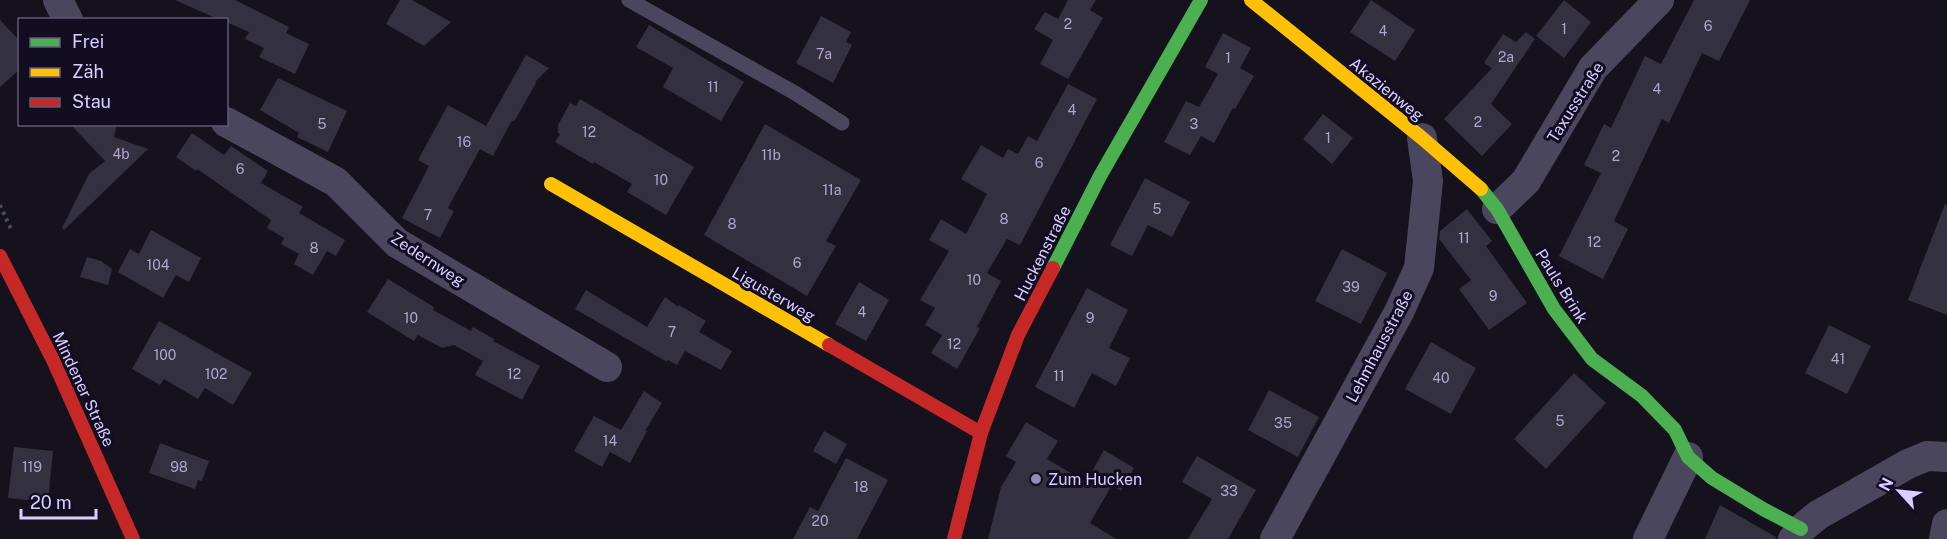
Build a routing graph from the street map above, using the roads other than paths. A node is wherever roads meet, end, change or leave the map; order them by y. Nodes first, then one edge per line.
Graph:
1 (58, 0) edge
2 (629, 0) edge
3 (1201, 0) edge
4 (1251, 0) edge
5 (1659, 0) edge
6 (67, 18) edge
7 (228, 123) edge
8 (842, 123) dead end
9 (1422, 138) junction
10 (551, 184) dead end
11 (1497, 209) junction
12 (0, 256) edge
13 (607, 367) dead end
14 (981, 433) junction
15 (1688, 457) junction
16 (1947, 457) edge
17 (1947, 524) edge
18 (1797, 534) edge
19 (132, 539) edge
20 (954, 539) edge
21 (1275, 539) edge
22 (1648, 539) edge
23 (1944, 539) edge

1 - 6 street
2 - 8 lane
3 - 14 street, Huckenstraße
4 - 9 street, Akazienweg
5 - 11 street, Taxusstraße
7 - 13 street, Zedernweg
9 - 11 street, Akazienweg
9 - 21 street, Lehmhausstraße
10 - 14 street, Ligusterweg
11 - 15 street, Pauls Brink
12 - 19 street, Mindener Straße
14 - 20 street, Huckenstraße
15 - 18 street, Pauls Brink
15 - 22 street
16 - 18 street
17 - 23 street

